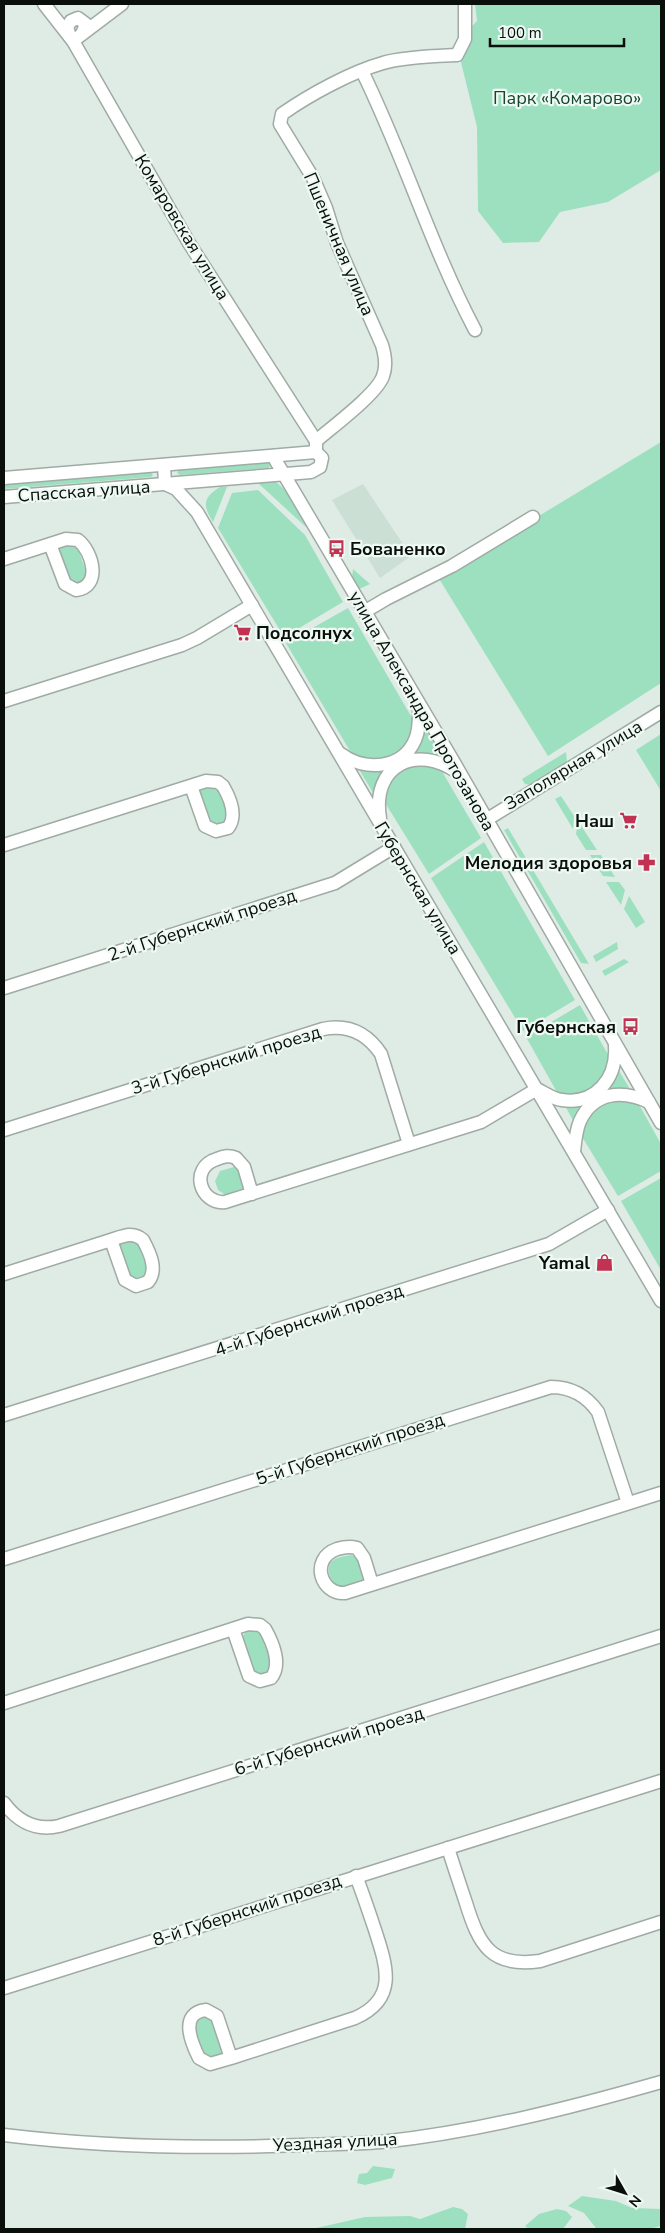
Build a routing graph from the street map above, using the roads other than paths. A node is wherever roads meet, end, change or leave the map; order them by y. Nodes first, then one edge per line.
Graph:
1 (44, 4) edge
2 (122, 4) edge
3 (465, 4) edge
4 (76, 38) junction
5 (362, 71) junction
6 (476, 330) dead end
7 (316, 446) junction
8 (273, 456) junction
9 (164, 465) junction
10 (285, 475) junction
11 (4, 478) edge
12 (165, 484) junction
13 (4, 497) edge
14 (533, 517) dead end
15 (50, 544) dead end
16 (4, 559) edge
17 (252, 605) junction
18 (364, 612) junction
19 (4, 700) edge
20 (418, 703) junction
21 (661, 712) edge
22 (339, 753) junction
23 (462, 776) junction
24 (191, 786) dead end
25 (486, 820) junction
26 (381, 825) junction
27 (4, 845) edge
28 (394, 847) junction
29 (4, 988) edge
30 (614, 1043) junction
31 (537, 1088) junction
32 (649, 1102) junction
33 (661, 1123) edge
34 (4, 1130) edge
35 (408, 1144) junction
36 (574, 1152) junction
37 (252, 1194) dead end
38 (608, 1210) junction
39 (111, 1240) dead end
40 (4, 1274) edge
41 (661, 1301) edge
42 (4, 1415) edge
43 (661, 1493) edge
44 (628, 1503) junction
45 (4, 1559) edge
46 (372, 1584) dead end
47 (233, 1629) junction
48 (661, 1636) edge
49 (4, 1703) edge
50 (661, 1781) edge
51 (4, 1802) edge
52 (448, 1848) junction
53 (356, 1876) junction
54 (661, 1922) edge
55 (4, 1988) edge
56 (231, 2058) dead end
57 (661, 2082) edge
58 (4, 2135) edge

1 - 4 street, Комаровская улица
2 - 4 street
3 - 5 street, Пшеничная улица
4 - 7 street, Комаровская улица
5 - 6 street
5 - 7 street, Пшеничная улица
7 - 8 street, Спасская улица
7 - 10 street, Спасская улица
8 - 9 street, Спасская улица
8 - 10 street, улица Александра Протозанова
9 - 11 street, Спасская улица
9 - 12 street, Спасская улица
10 - 12 street, Спасская улица
10 - 18 street, улица Александра Протозанова
12 - 13 street, Спасская улица
12 - 17 street, Губернская улица
14 - 18 street
15 - 16 street
17 - 19 street
17 - 22 street, Губернская улица
18 - 20 street, улица Александра Протозанова
20 - 22 street
20 - 23 street, улица Александра Протозанова
21 - 25 street, Заполярная улица
22 - 26 street, Губернская улица
23 - 25 street, улица Александра Протозанова
23 - 26 street
24 - 27 street
25 - 30 street, улица Александра Протозанова
26 - 28 street, Губернская улица
28 - 29 street, 2-й Губернский проезд
28 - 31 street, Губернская улица
30 - 31 street
30 - 32 street, улица Александра Протозанова
31 - 35 street
31 - 36 street, Губернская улица
32 - 33 street, улица Александра Протозанова
32 - 36 street
34 - 35 street, 3-й Губернский проезд
35 - 37 street
36 - 38 street, Губернская улица
38 - 41 street, Губернская улица
38 - 42 street, 4-й Губернский проезд
39 - 40 street
43 - 44 street
44 - 45 street, 5-й Губернский проезд
44 - 46 street
47 - 47 street
47 - 49 street
48 - 51 street, 6-й Губернский проезд
50 - 52 street
52 - 53 street
52 - 54 street
53 - 55 street, 8-й Губернский проезд
53 - 56 street, 8-й Губернский проезд
57 - 58 street, Уездная улица

